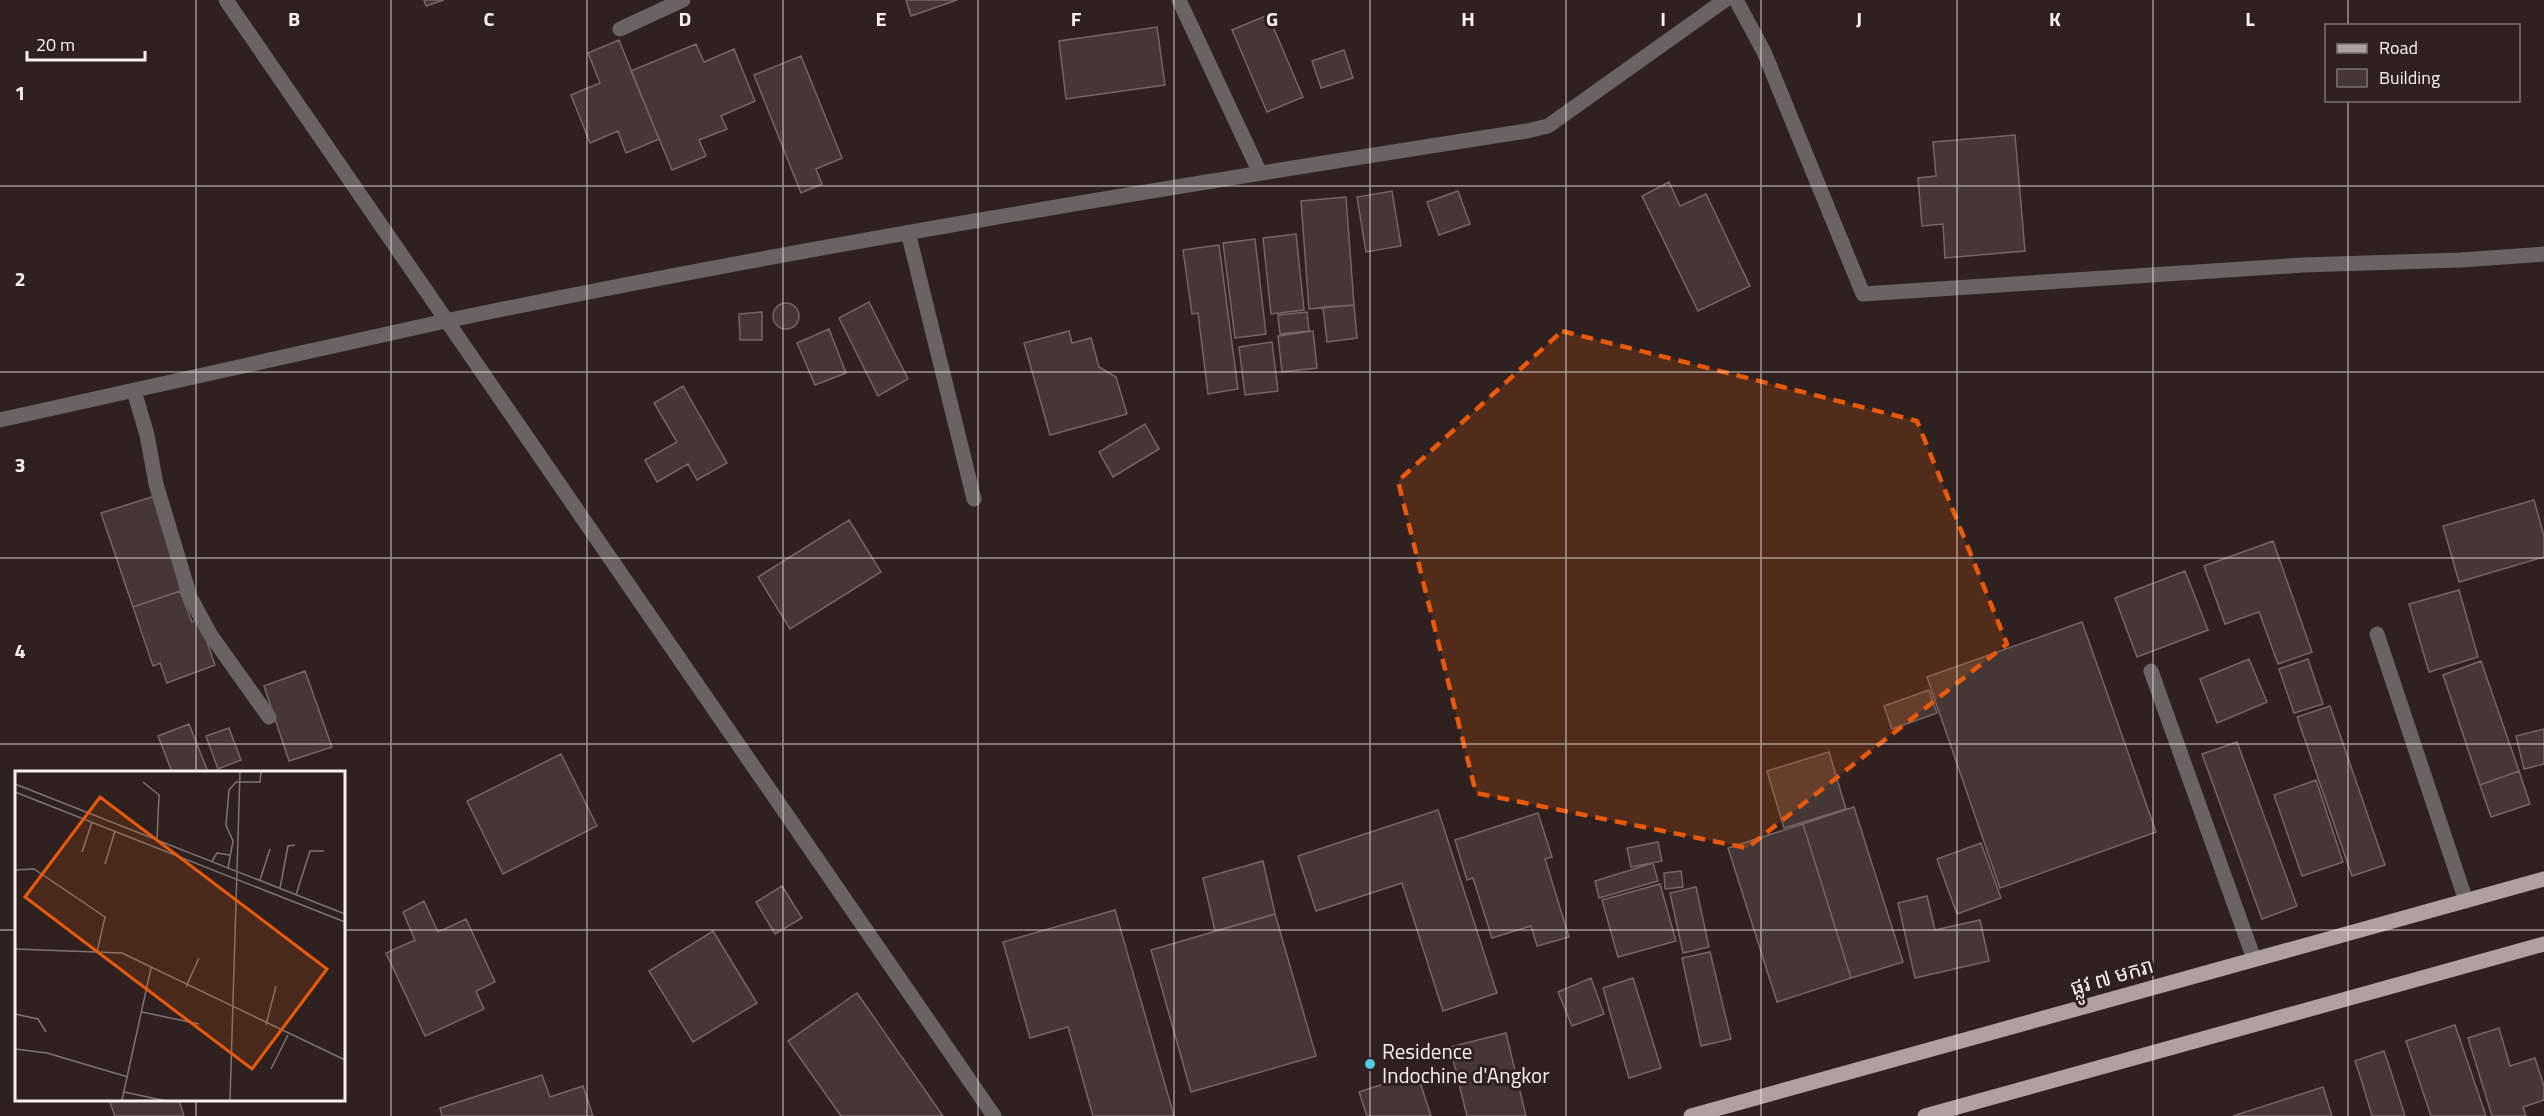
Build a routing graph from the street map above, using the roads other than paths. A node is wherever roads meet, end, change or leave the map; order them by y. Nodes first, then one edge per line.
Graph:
1 (226, 0) edge
2 (683, 0) edge
3 (1179, 0) edge
4 (1725, 0) edge
5 (1736, 0) edge
6 (620, 29) dead end
7 (1260, 173) junction
8 (908, 232) junction
9 (2544, 254) edge
10 (450, 320) junction
11 (134, 391) junction
12 (0, 420) edge
13 (974, 499) dead end
14 (2377, 634) dead end
15 (2151, 670) dead end
16 (269, 717) dead end
17 (2544, 879) edge
18 (2466, 901) junction
19 (2544, 944) edge
20 (2254, 959) junction
21 (994, 1116) edge
22 (1691, 1116) edge
23 (1925, 1116) edge

1 - 10 street
2 - 6 street
3 - 7 street
4 - 7 street
5 - 9 street
7 - 8 street
8 - 10 street
8 - 13 street
10 - 11 street
10 - 21 street
11 - 12 street
11 - 16 street
14 - 18 street
15 - 20 street
17 - 18 main road, ផ្លូវ ៧ មករា
18 - 20 main road, ផ្លូវ ៧ មករា
19 - 23 main road
20 - 22 main road, ផ្លូវ ៧ មករា

